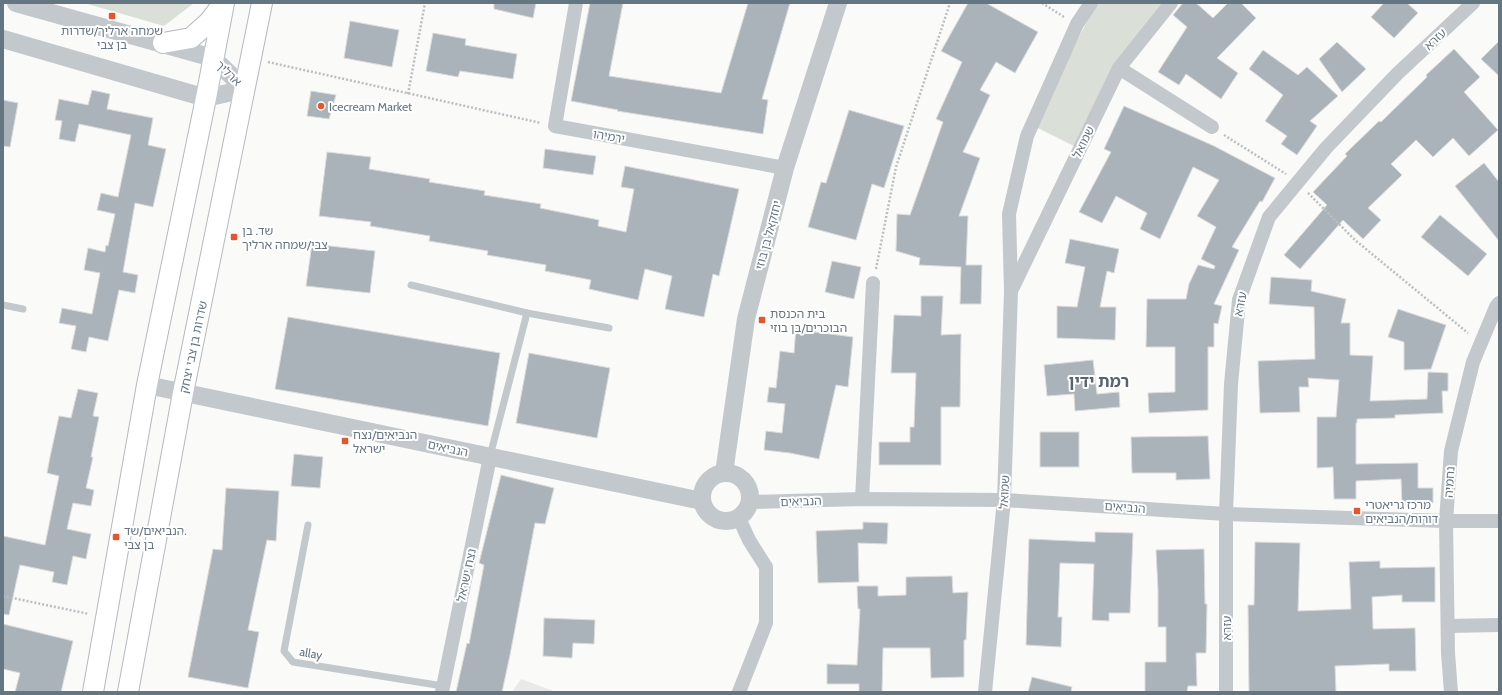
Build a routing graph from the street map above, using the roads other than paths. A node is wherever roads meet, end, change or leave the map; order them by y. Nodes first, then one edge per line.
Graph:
1 (16, 3) edge
2 (224, 3) edge
3 (262, 3) edge
4 (576, 3) edge
5 (838, 3) edge
6 (1091, 3) edge
7 (1171, 3) edge
8 (1473, 3) edge
9 (3, 39) edge
10 (163, 43) junction
11 (213, 58) junction
12 (1119, 68) junction
13 (245, 89) junction
14 (206, 98) junction
15 (1212, 127) road end
16 (785, 168) junction
17 (873, 284) road end
18 (411, 285) dead end
19 (1011, 292) junction
20 (1499, 303) edge
21 (3, 305) edge
22 (23, 309) dead end
23 (527, 313) junction
24 (609, 328) dead end
25 (147, 385) junction
26 (183, 393) junction
27 (490, 457) junction
28 (724, 473) junction
29 (862, 499) junction
30 (1004, 500) junction
31 (702, 501) junction
32 (750, 502) junction
33 (1226, 514) junction
34 (739, 518) junction
35 (1446, 522) junction
36 (1499, 522) edge
37 (308, 525) dead end
38 (1499, 625) edge
39 (1448, 626) junction
40 (442, 689) edge
41 (93, 692) edge
42 (128, 692) edge
43 (739, 692) edge
44 (985, 692) edge
45 (1226, 692) edge
46 (1451, 692) edge

1 - 10 street, ארליך
2 - 10 main road
2 - 11 main road
3 - 13 main road, שדרות בן צבי יצחק
4 - 16 street, ירמיהו
5 - 16 street, יחזקאל בן בוזי
6 - 19 street, שמואל
7 - 12 street, שמואל
8 - 33 street, עזרא
9 - 14 street, ארליך
10 - 11 street, ארליך
11 - 13 street, ארליך
11 - 14 main road
12 - 15 street
12 - 19 street, שמואל
13 - 14 street, ארליך
13 - 26 main road, שדרות בן צבי יצחק
14 - 25 main road
16 - 28 street, יחזקאל בן בוזי
17 - 29 street
18 - 23 lane
19 - 30 street, שמואל
20 - 35 street, נחמיה
21 - 22 lane
23 - 24 lane
23 - 27 lane
25 - 26 street, הנביאים
25 - 41 main road
26 - 27 street, הנביאים
26 - 42 main road, שדרות בן צבי יצחק
27 - 31 street, הנביאים
27 - 40 street, נצח ישראל
28 - 31 street
28 - 32 street
29 - 30 street, הנביאים
29 - 32 street, הנביאים
30 - 33 street, הנביאים
30 - 44 street, שמואל
31 - 34 street
32 - 34 street
33 - 35 street, הנביאים
33 - 45 street, עזרא
34 - 43 street
35 - 36 street, הנביאים
35 - 39 street, נחמיה
37 - 40 lane, allay
38 - 39 street
39 - 46 street, נחמיה

